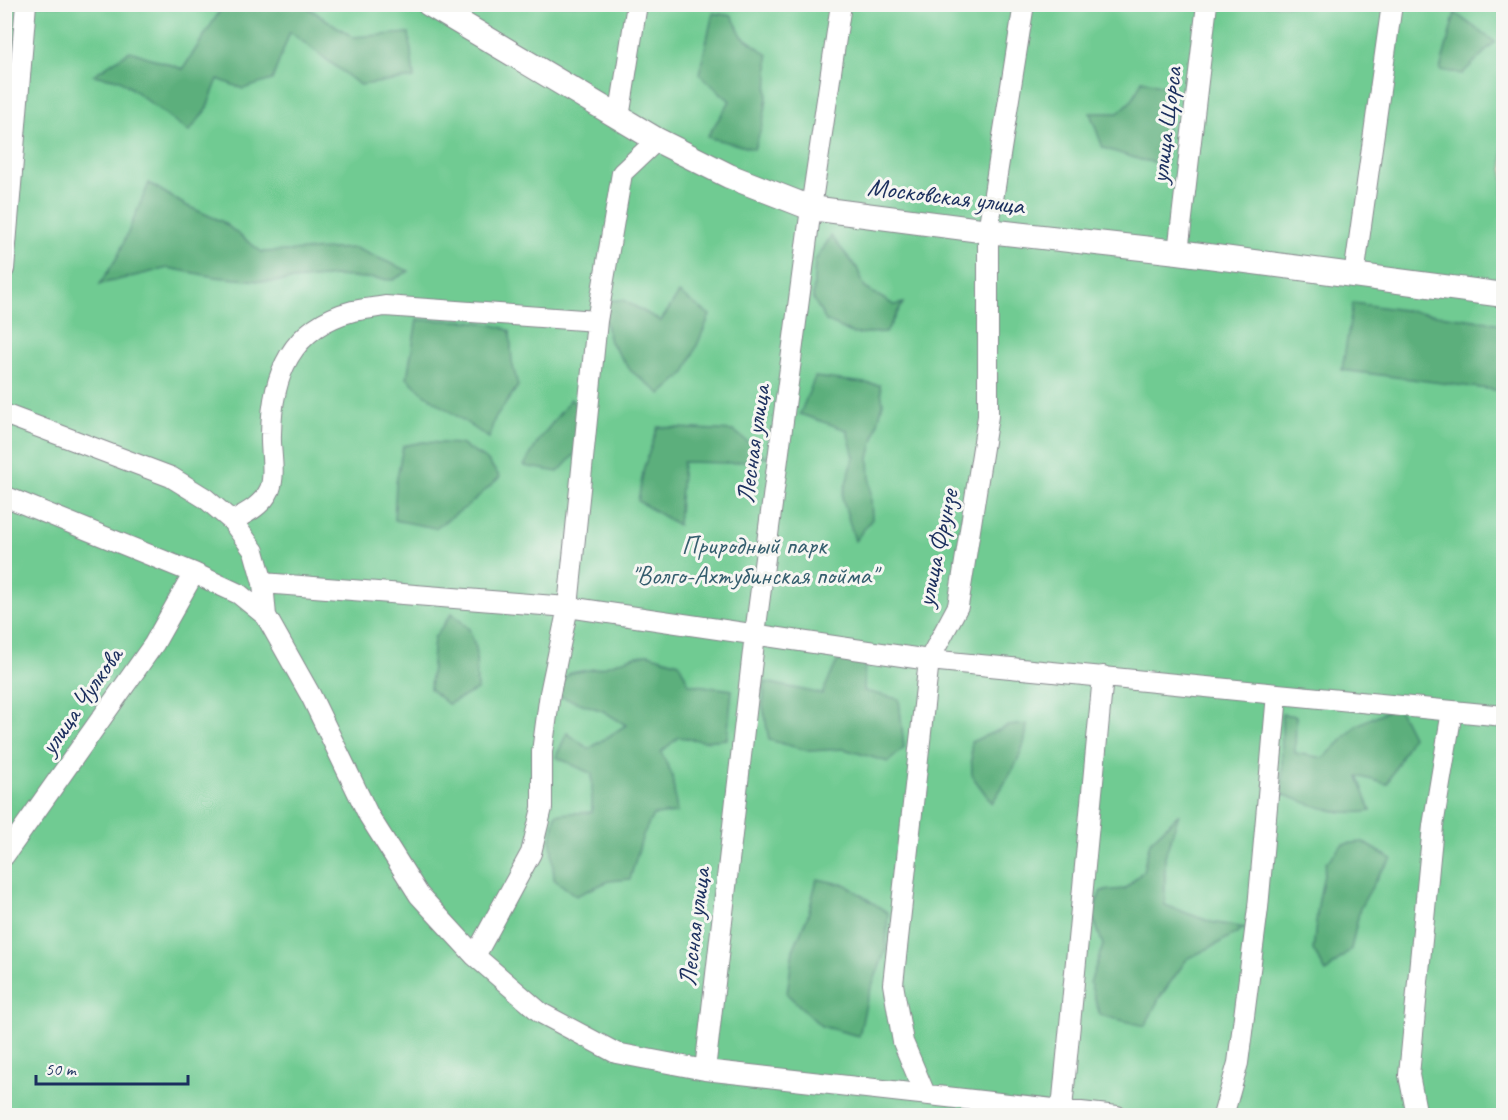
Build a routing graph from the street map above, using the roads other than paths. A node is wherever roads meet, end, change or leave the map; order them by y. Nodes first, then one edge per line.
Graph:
1 (26, 4) edge
2 (637, 4) edge
3 (841, 4) edge
4 (1024, 4) edge
5 (1207, 4) edge
6 (1392, 4) edge
7 (433, 6) edge
8 (619, 118) junction
9 (657, 140) junction
10 (812, 208) junction
11 (988, 231) junction
12 (1178, 252) junction
13 (4, 269) edge
14 (1354, 276) junction
15 (1503, 295) edge
16 (597, 321) junction
17 (4, 414) edge
18 (4, 496) edge
19 (232, 521) junction
20 (194, 573) junction
21 (263, 583) junction
22 (568, 608) junction
23 (266, 616) junction
24 (755, 634) junction
25 (929, 660) junction
26 (1104, 676) junction
27 (1277, 694) junction
28 (1452, 711) junction
29 (1503, 716) edge
30 (4, 856) edge
31 (475, 956) junction
32 (705, 1070) junction
33 (925, 1094) junction
34 (1062, 1109) junction
35 (1117, 1116) edge
36 (1223, 1116) edge
37 (1417, 1116) edge

1 - 13 street
2 - 8 street
3 - 10 street, Лесная улица
4 - 11 street, улица Фрунзе
5 - 12 street, улица Щорса
6 - 14 street
7 - 8 street, Московская улица
8 - 9 street, Московская улица
9 - 10 street, Московская улица
9 - 16 street
10 - 11 street, Московская улица
10 - 24 street, Лесная улица
11 - 12 street, Московская улица
11 - 25 street, улица Фрунзе
12 - 14 street, Московская улица
14 - 15 street, Московская улица
16 - 19 street
16 - 22 street
17 - 19 street
18 - 20 street
19 - 21 street
20 - 23 street
20 - 30 street, улица Чулкова
21 - 22 street
21 - 23 street
22 - 24 street
22 - 31 street
23 - 31 street
24 - 25 street
24 - 32 street, Лесная улица
25 - 26 street
25 - 33 street, улица Фрунзе
26 - 27 street
26 - 34 street
27 - 28 street
27 - 36 street
28 - 29 street
28 - 37 street
31 - 32 street
32 - 33 street
33 - 34 street
34 - 35 street

